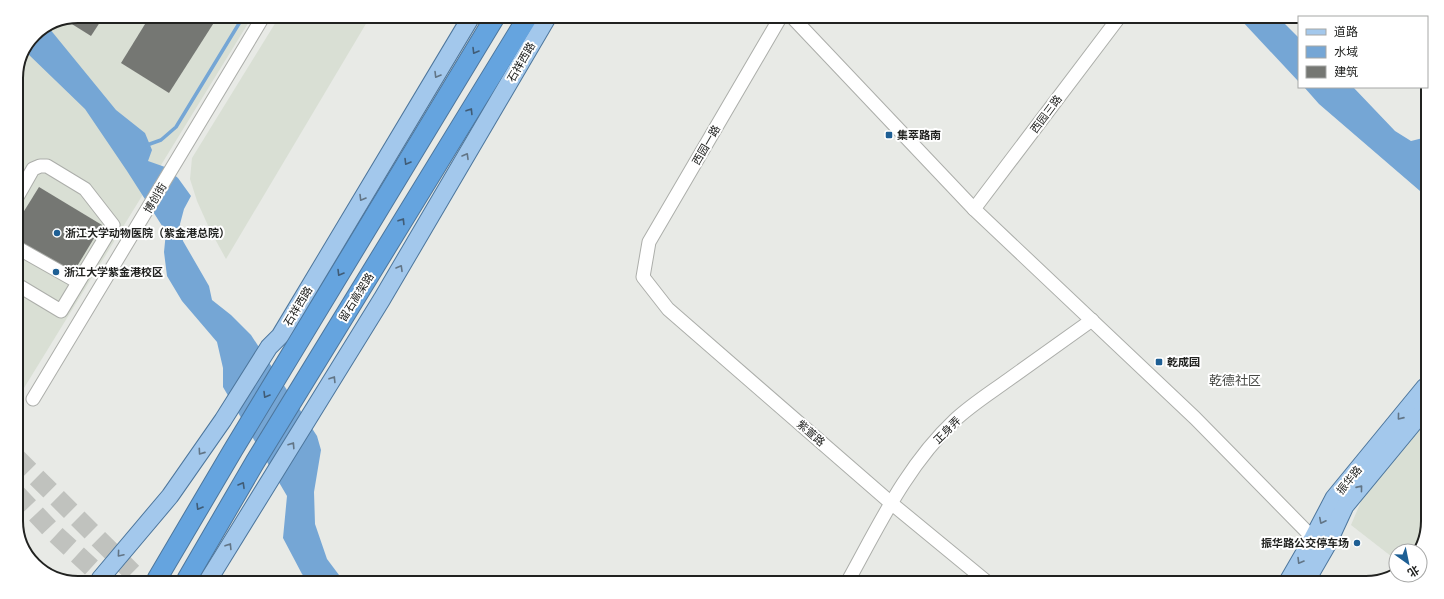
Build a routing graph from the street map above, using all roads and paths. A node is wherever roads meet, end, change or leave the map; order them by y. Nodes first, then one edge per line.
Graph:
1 (259, 23) edge
2 (467, 23) edge
3 (492, 23) edge
4 (524, 23) edge
5 (543, 23) edge
6 (777, 23) edge
7 (799, 23) edge
8 (1115, 23) edge
9 (23, 187) edge
10 (974, 209) junction
11 (23, 251) edge
12 (643, 277) joint
13 (78, 282) junction
14 (23, 288) edge
15 (69, 297) junction
16 (88, 308) junction
17 (1092, 320) junction
18 (1421, 392) edge
19 (32, 399) dead end
20 (1421, 414) edge
21 (891, 503) junction
22 (1320, 542) junction
23 (102, 576) edge
24 (158, 576) edge
25 (189, 576) edge
26 (214, 576) edge
27 (851, 576) edge
28 (980, 576) edge
29 (1293, 576) edge
30 (1308, 576) edge

1 - 16 street, 博创街
2 -> 23 main road, 石祥西路
3 -> 24 highway
25 -> 4 highway, 留石高架路
26 -> 5 main road, 石祥西路
6 - 12 street, 西园一路
7 - 10 street
8 - 10 street, 西园三路
9 - 13 street
10 - 17 street
11 - 13 street
12 - 21 street, 紫萱路
13 - 15 street
14 - 15 street
15 - 16 street
16 - 19 street, 博创街
17 - 21 street, 正身弄
17 - 22 street
18 -> 22 main road, 振华路
22 -> 20 main road, 振华路
21 - 27 street, 正身弄
21 - 28 street, 紫萱路
22 -> 29 main road, 振华路
22 - 30 main road, 振华路

